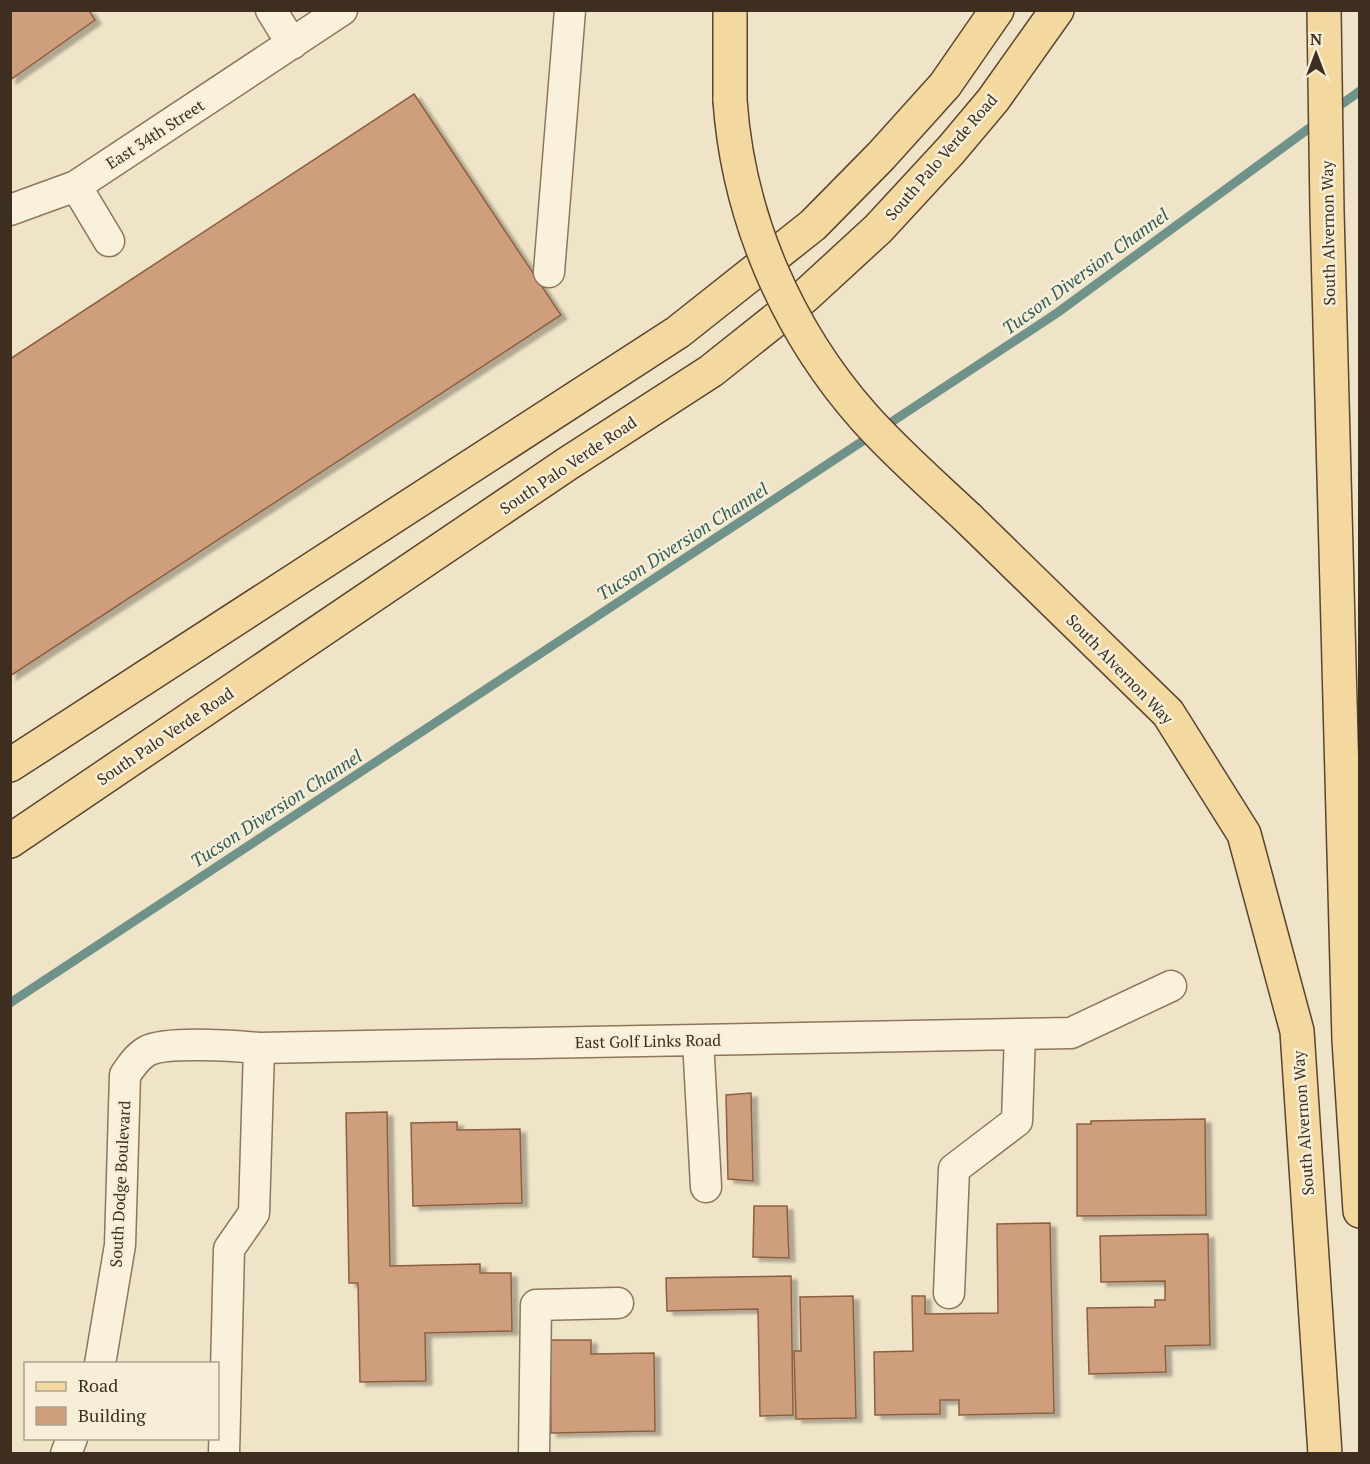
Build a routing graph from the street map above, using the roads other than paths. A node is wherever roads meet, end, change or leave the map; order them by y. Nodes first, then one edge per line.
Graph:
1 (271, 10) edge
2 (342, 10) edge
3 (570, 10) edge
4 (730, 10) edge
5 (997, 10) edge
6 (1057, 10) edge
7 (1324, 21) edge
8 (292, 44) junction
9 (76, 186) junction
10 (10, 210) edge
11 (109, 241) dead end
12 (549, 272) dead end
13 (10, 765) edge
14 (10, 841) edge
15 (1171, 986) dead end
16 (1020, 1034) junction
17 (1354, 1039) edge
18 (698, 1040) junction
19 (260, 1048) junction
20 (125, 1075) joint
21 (706, 1187) dead end
22 (1359, 1211) edge
23 (949, 1293) dead end
24 (618, 1303) dead end
25 (100, 1362) edge
26 (224, 1454) edge
27 (534, 1454) edge
28 (1325, 1454) edge

1 - 8 street
2 - 8 street, East 34th Street
3 - 12 street
4 - 28 main road, South Alvernon Way, bridge
5 - 13 main road
6 - 14 main road, South Palo Verde Road
7 - 17 main road, South Alvernon Way
8 - 9 street, East 34th Street
9 - 10 street, East 34th Street
9 - 11 street
15 - 16 street, East Golf Links Road
16 - 18 street, East Golf Links Road
16 - 23 street
17 - 22 main road, South Alvernon Way
18 - 19 street, East Golf Links Road
18 - 21 street
19 - 20 street, East Golf Links Road
19 - 26 street
20 - 25 street, South Dodge Boulevard
24 - 27 street

